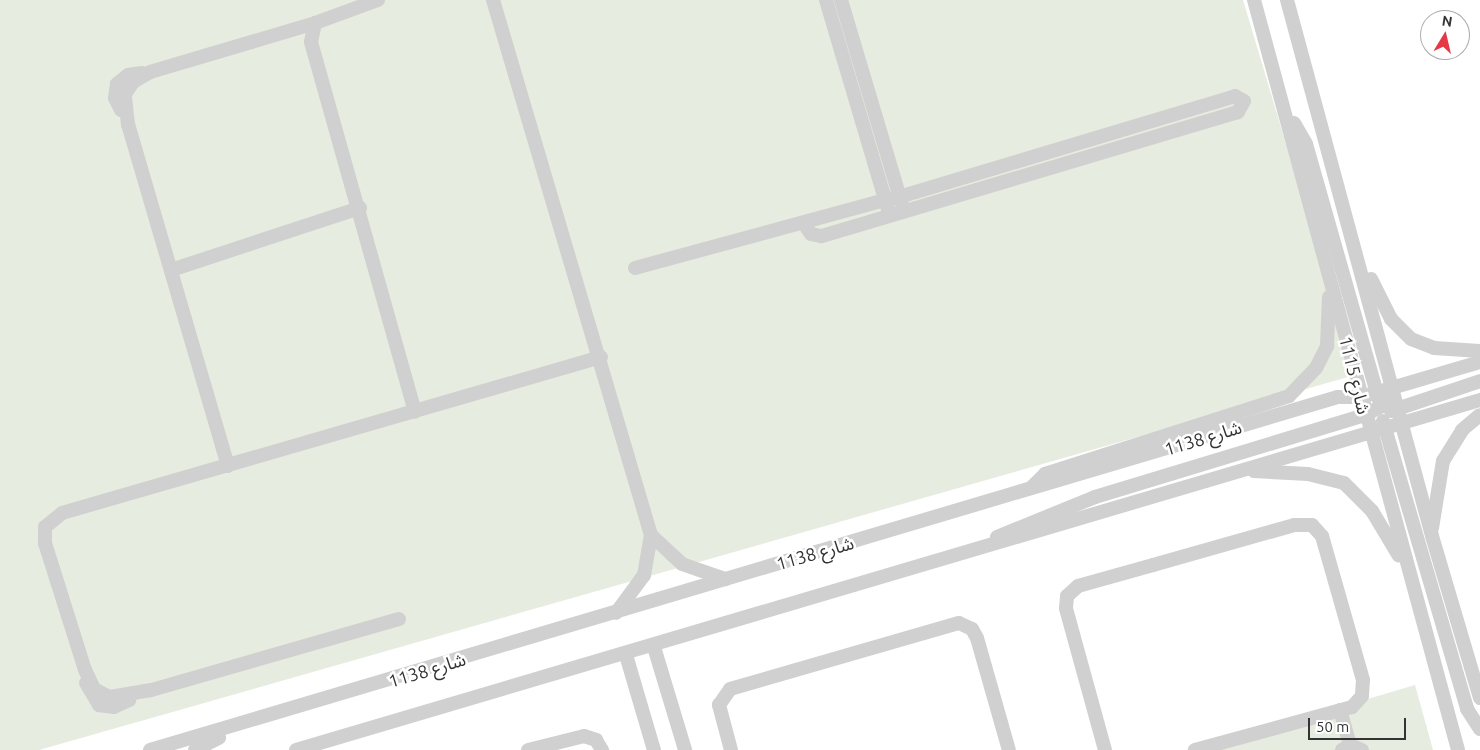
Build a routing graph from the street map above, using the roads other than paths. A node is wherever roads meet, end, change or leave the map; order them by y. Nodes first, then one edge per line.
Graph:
1 (378, 0) edge
2 (493, 0) edge
3 (826, 0) edge
4 (842, 0) edge
5 (1254, 0) edge
6 (1287, 0) edge
7 (315, 23) junction
8 (1283, 102) junction
9 (899, 196) junction
10 (885, 200) junction
11 (360, 208) junction
12 (904, 210) junction
13 (890, 215) junction
14 (803, 222) junction
15 (1359, 256) junction
16 (635, 268) dead end
17 (1328, 269) junction
18 (171, 270) junction
19 (1480, 351) edge
20 (601, 358) junction
21 (1480, 362) edge
22 (1480, 381) edge
23 (1393, 388) junction
24 (1375, 393) junction
25 (1361, 397) junction
26 (1480, 400) edge
27 (415, 412) junction
28 (1383, 414) junction
29 (1480, 415) edge
30 (1402, 423) junction
31 (1370, 433) junction
32 (228, 466) junction
33 (1247, 470) junction
34 (1028, 491) junction
35 (651, 535) junction
36 (1432, 536) junction
37 (962, 554) junction
38 (1408, 571) junction
39 (725, 579) junction
40 (616, 613) junction
41 (400, 619) dead end
42 (654, 647) junction
43 (626, 655) junction
44 (1480, 698) edge
45 (1340, 710) junction
46 (244, 725) junction
47 (1480, 729) edge
48 (1351, 748) edge
49 (1203, 749) edge
50 (150, 750) edge
51 (194, 750) edge
52 (296, 750) edge
53 (528, 750) edge
54 (602, 750) edge
55 (654, 750) edge
56 (685, 750) edge
57 (731, 750) edge
58 (1009, 750) edge
59 (1105, 750) edge
60 (1458, 750) edge

1 - 7 street
2 - 20 street
3 - 10 street
4 - 9 street
5 - 8 street, شارع 1115
6 - 15 street, شارع 1115
7 - 11 street
7 - 18 street
8 - 17 street, شارع 1115
8 - 24 street
9 - 10 street
9 - 12 street
9 - 12 street
10 - 13 street
10 - 14 street
11 - 18 street
11 - 27 street
12 - 13 street
13 - 14 street
14 - 16 street
15 - 19 street
15 - 23 street, شارع 1115
17 - 25 street, شارع 1115
17 - 34 street
18 - 32 street
20 - 27 street
20 - 35 street
21 - 23 street, شارع 1138
22 - 28 street
23 - 24 street, شارع 1138
23 - 28 street, شارع 1115
24 - 25 street, شارع 1138
24 - 28 street
25 - 28 street
25 - 34 street, شارع 1138
26 - 30 street
27 - 32 street
28 - 30 street, شارع 1115
28 - 31 street
28 - 37 street
28 - 47 street
29 - 36 street
30 - 36 street, شارع 1115
31 - 33 street
31 - 38 street, شارع 1115
32 - 41 street
33 - 37 street
33 - 38 street
34 - 39 street, شارع 1138
35 - 39 street
35 - 40 street
36 - 44 street, شارع 1115
37 - 42 street
38 - 60 street, شارع 1115
39 - 40 street, شارع 1138
40 - 46 street, شارع 1138
42 - 43 street
42 - 56 street
43 - 52 street
43 - 55 street
45 - 48 street
45 - 49 street
45 - 59 street
46 - 50 street, شارع 1138
46 - 51 street
53 - 54 street
57 - 58 street

